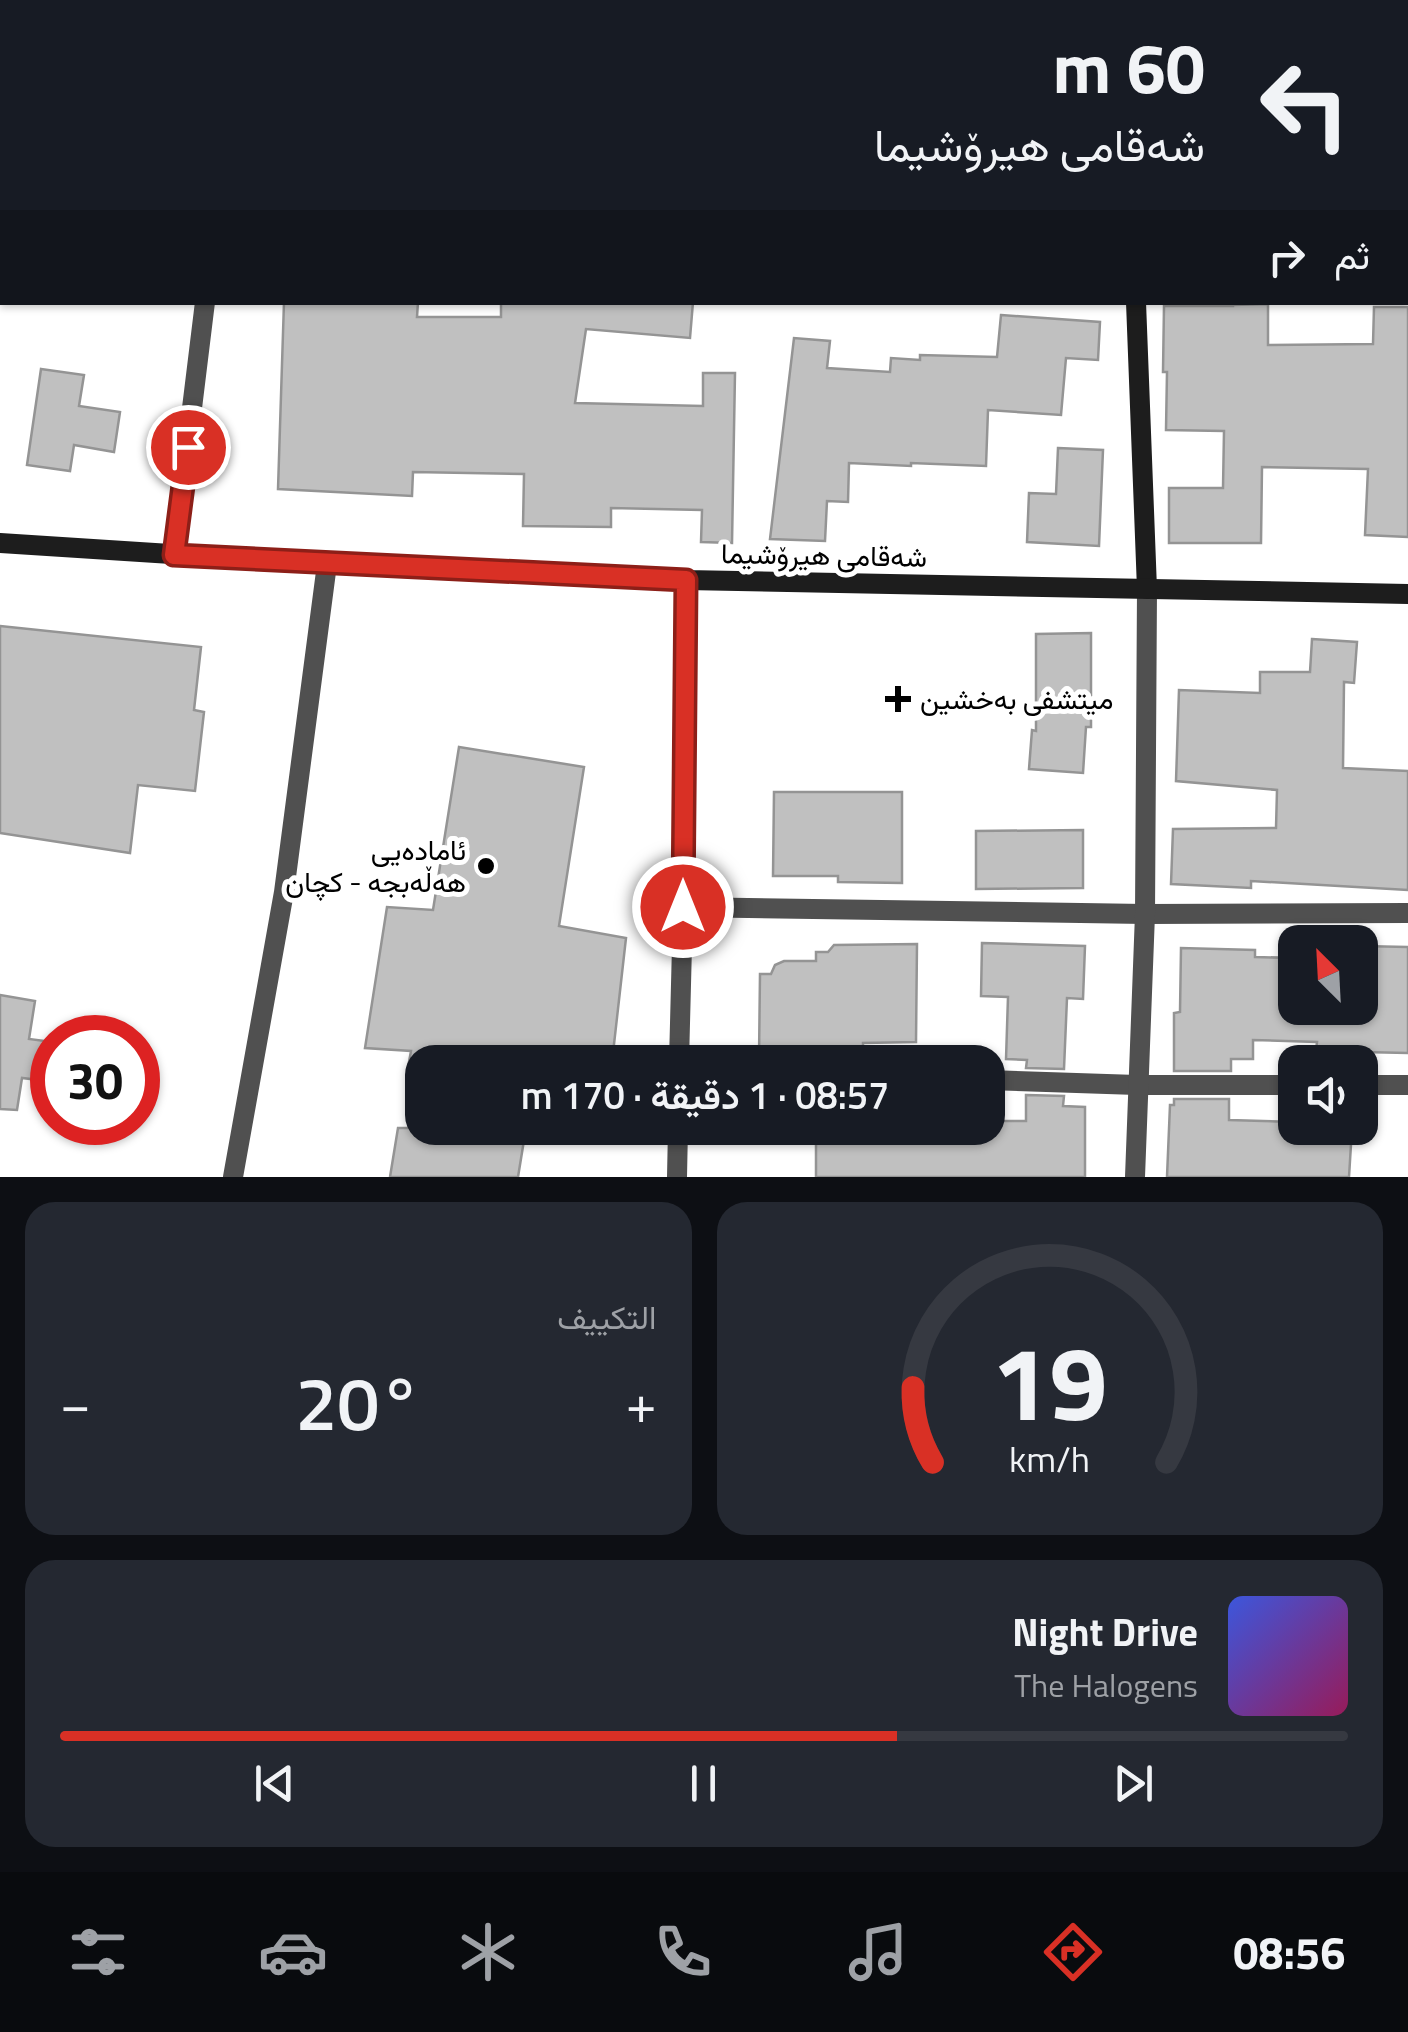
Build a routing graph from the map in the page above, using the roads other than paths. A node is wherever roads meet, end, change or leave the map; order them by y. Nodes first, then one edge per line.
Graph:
1 (205, 305) edge
2 (1136, 305) edge
3 (0, 543) edge
4 (174, 555) junction
5 (327, 564) junction
6 (686, 580) junction
7 (1146, 589) junction
8 (1408, 594) edge
9 (683, 907) junction
10 (1408, 913) edge
11 (1145, 914) junction
12 (679, 1045) edge
13 (1005, 1081) edge
14 (1137, 1085) junction
15 (1278, 1085) edge
16 (1378, 1085) edge
17 (1408, 1085) edge
18 (678, 1145) edge
19 (234, 1177) edge
20 (677, 1177) edge
21 (1135, 1177) edge

1 - 4 street
2 - 7 main road
3 - 4 main road, شەقامی هیرۆشیما
4 - 5 main road, شەقامی هیرۆشیما
5 - 6 main road, شەقامی هیرۆشیما
5 - 19 street
6 - 7 main road, شەقامی هیرۆشیما
6 - 9 street
7 - 8 main road, شەقامی هیرۆشیما
7 - 11 street
9 - 11 street
9 - 12 street
10 - 11 street
11 - 14 street
13 - 14 street
14 - 15 street
14 - 21 street
16 - 17 street
18 - 20 street

